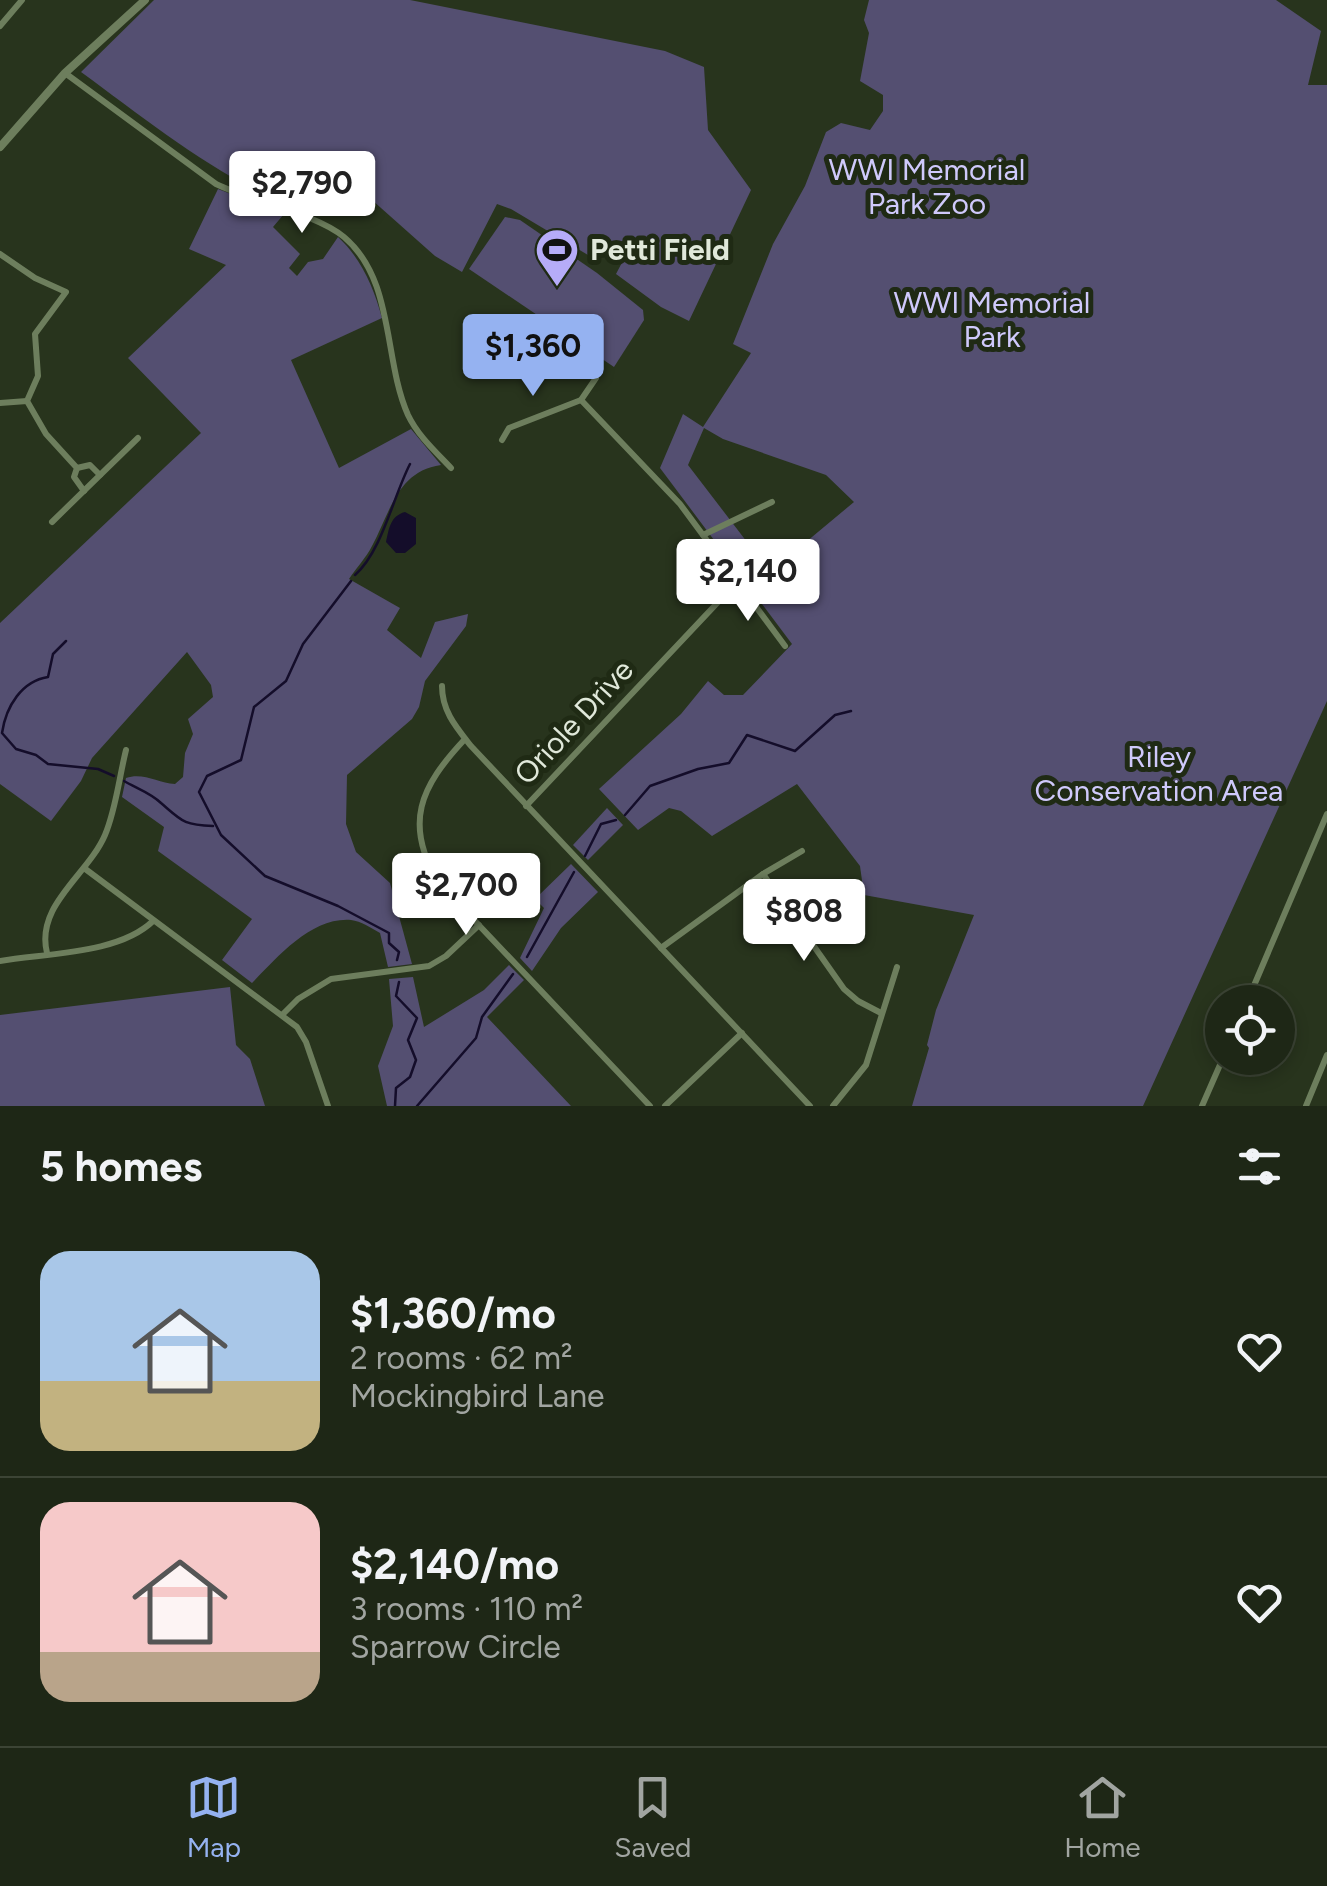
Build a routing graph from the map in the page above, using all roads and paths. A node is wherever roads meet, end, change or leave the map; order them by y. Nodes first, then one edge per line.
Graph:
1 (22, 0) edge
2 (144, 0) edge
3 (0, 26) edge
4 (65, 73) junction
5 (0, 147) edge
6 (0, 254) edge
7 (596, 378) dead end
8 (581, 400) junction
9 (27, 401) junction
10 (0, 402) edge
11 (138, 438) dead end
12 (502, 440) dead end
13 (77, 468) junction
14 (452, 468) dead end
15 (100, 476) junction
16 (84, 491) junction
17 (772, 502) dead end
18 (52, 522) dead end
19 (703, 534) junction
20 (738, 582) junction
21 (785, 646) dead end
22 (442, 686) dead end
23 (465, 739) junction
24 (126, 750) dead end
25 (526, 806) junction
26 (1327, 814) edge
27 (802, 851) dead end
28 (84, 868) junction
29 (763, 874) junction
30 (153, 920) junction
31 (479, 925) junction
32 (662, 948) junction
33 (47, 953) junction
34 (0, 961) edge
35 (897, 967) dead end
36 (1254, 985) edge
37 (882, 1012) junction
38 (283, 1014) junction
39 (742, 1033) junction
40 (1327, 1054) edge
41 (1216, 1075) edge
42 (328, 1106) edge
43 (650, 1106) edge
44 (665, 1106) edge
45 (810, 1106) edge
46 (833, 1106) edge
47 (1202, 1106) edge
48 (1306, 1106) edge

1 - 3 street
2 - 4 street
4 - 5 street
4 - 14 street
6 - 9 street
7 - 8 street
8 - 12 street
8 - 19 street
9 - 10 street
9 - 13 street
11 - 15 street
13 - 15 street
13 - 16 street
15 - 16 street
16 - 18 street
17 - 19 street
19 - 20 street
20 - 21 street
20 - 25 street, Oriole Drive
22 - 23 street
23 - 25 street
23 - 31 street
24 - 28 street
25 - 32 street
26 - 36 street
27 - 29 street
28 - 30 street
28 - 33 street
29 - 32 street
29 - 37 street
30 - 33 street
30 - 38 street
31 - 38 street
31 - 43 street
32 - 39 street
33 - 34 street
35 - 37 street
37 - 46 street
38 - 42 street
39 - 44 street
39 - 45 street
40 - 48 street
41 - 47 street

